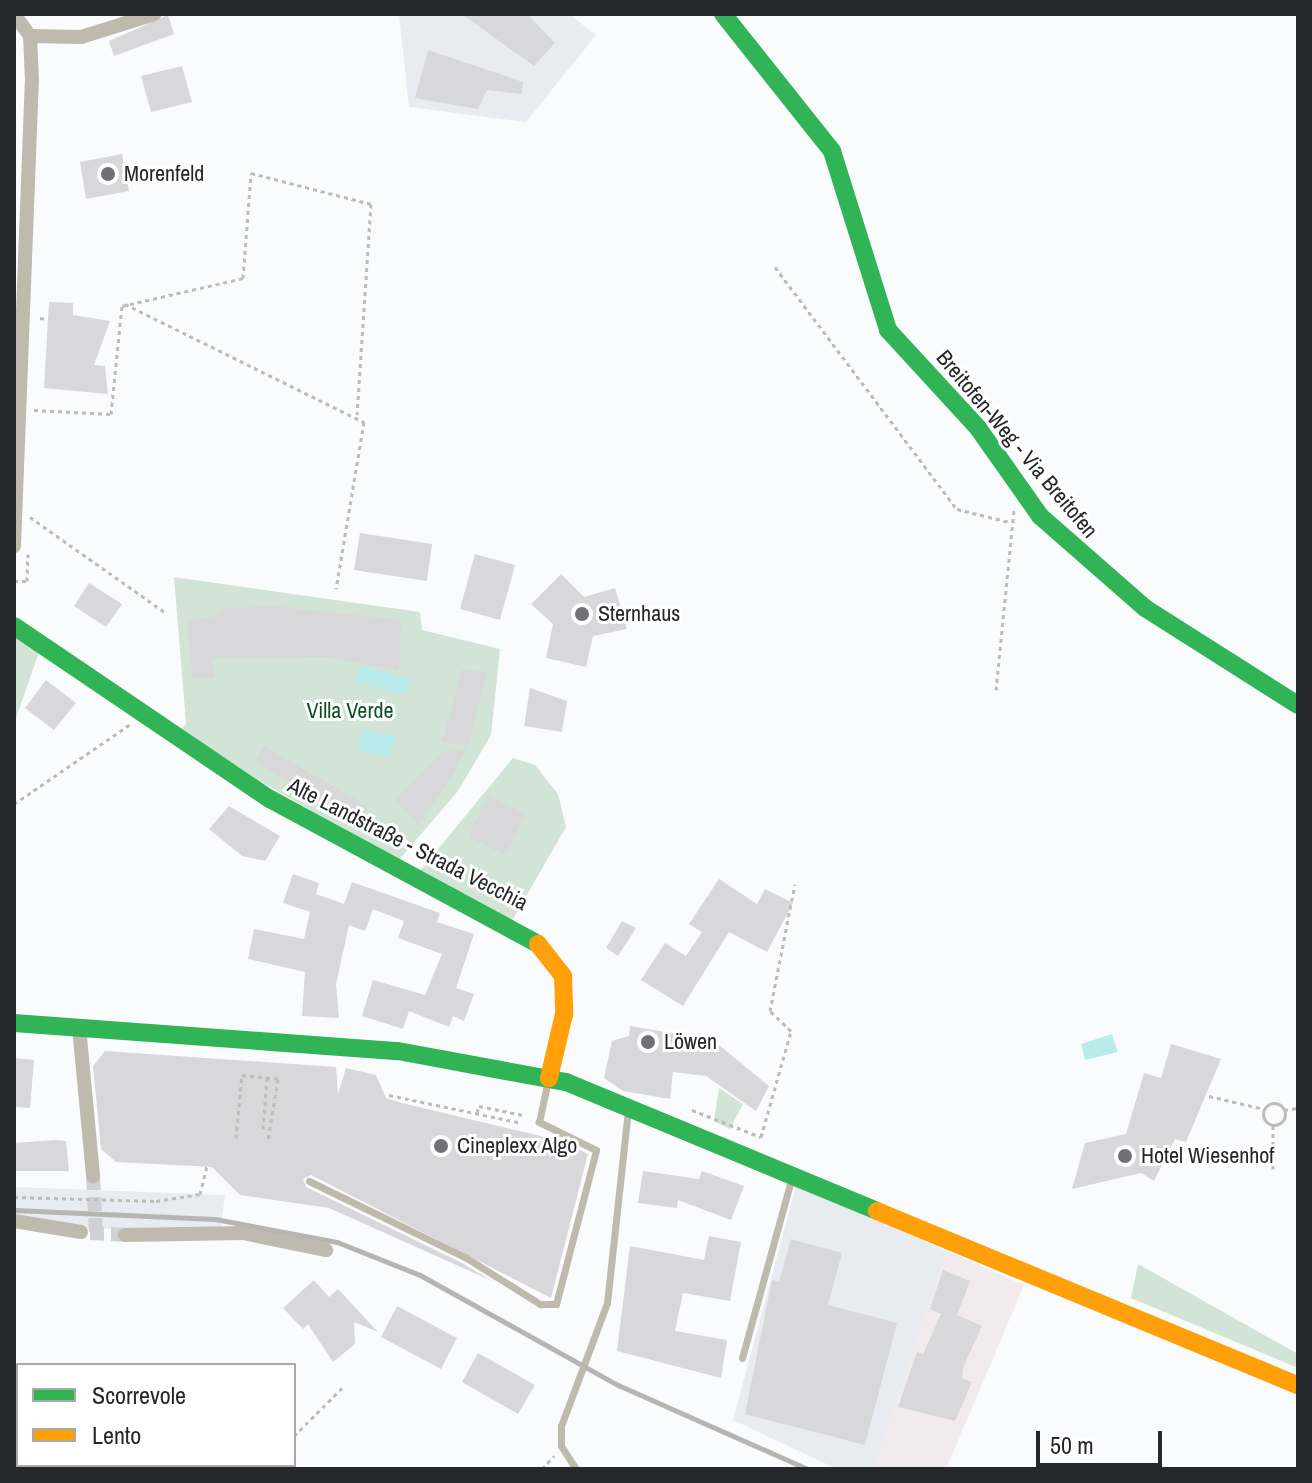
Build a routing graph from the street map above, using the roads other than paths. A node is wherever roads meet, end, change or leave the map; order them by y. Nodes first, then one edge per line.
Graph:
1 (14, 14) edge
2 (155, 14) edge
3 (723, 14) edge
4 (30, 36) junction
5 (14, 546) edge
6 (14, 626) edge
7 (1298, 705) edge
8 (14, 1023) edge
9 (79, 1027) junction
10 (549, 1078) junction
11 (628, 1104) junction
12 (794, 1171) junction
13 (93, 1176) tunnel mouth
14 (309, 1181) dead end
15 (14, 1221) edge
16 (81, 1232) tunnel mouth
17 (125, 1235) tunnel mouth
18 (326, 1250) dead end
19 (742, 1358) dead end
20 (1298, 1385) edge
21 (576, 1469) edge

1 - 4 street
2 - 4 street
3 - 7 main road, Breitofen-Weg - Via Breitofen
4 - 5 street
6 - 10 main road, Alte Landstraße - Strada Vecchia
8 - 9 main road
9 - 10 main road
9 - 13 street
10 - 11 main road
10 - 14 lane
11 - 12 main road
11 - 21 lane
12 - 19 lane
12 - 20 main road
15 - 16 street
17 - 18 street

